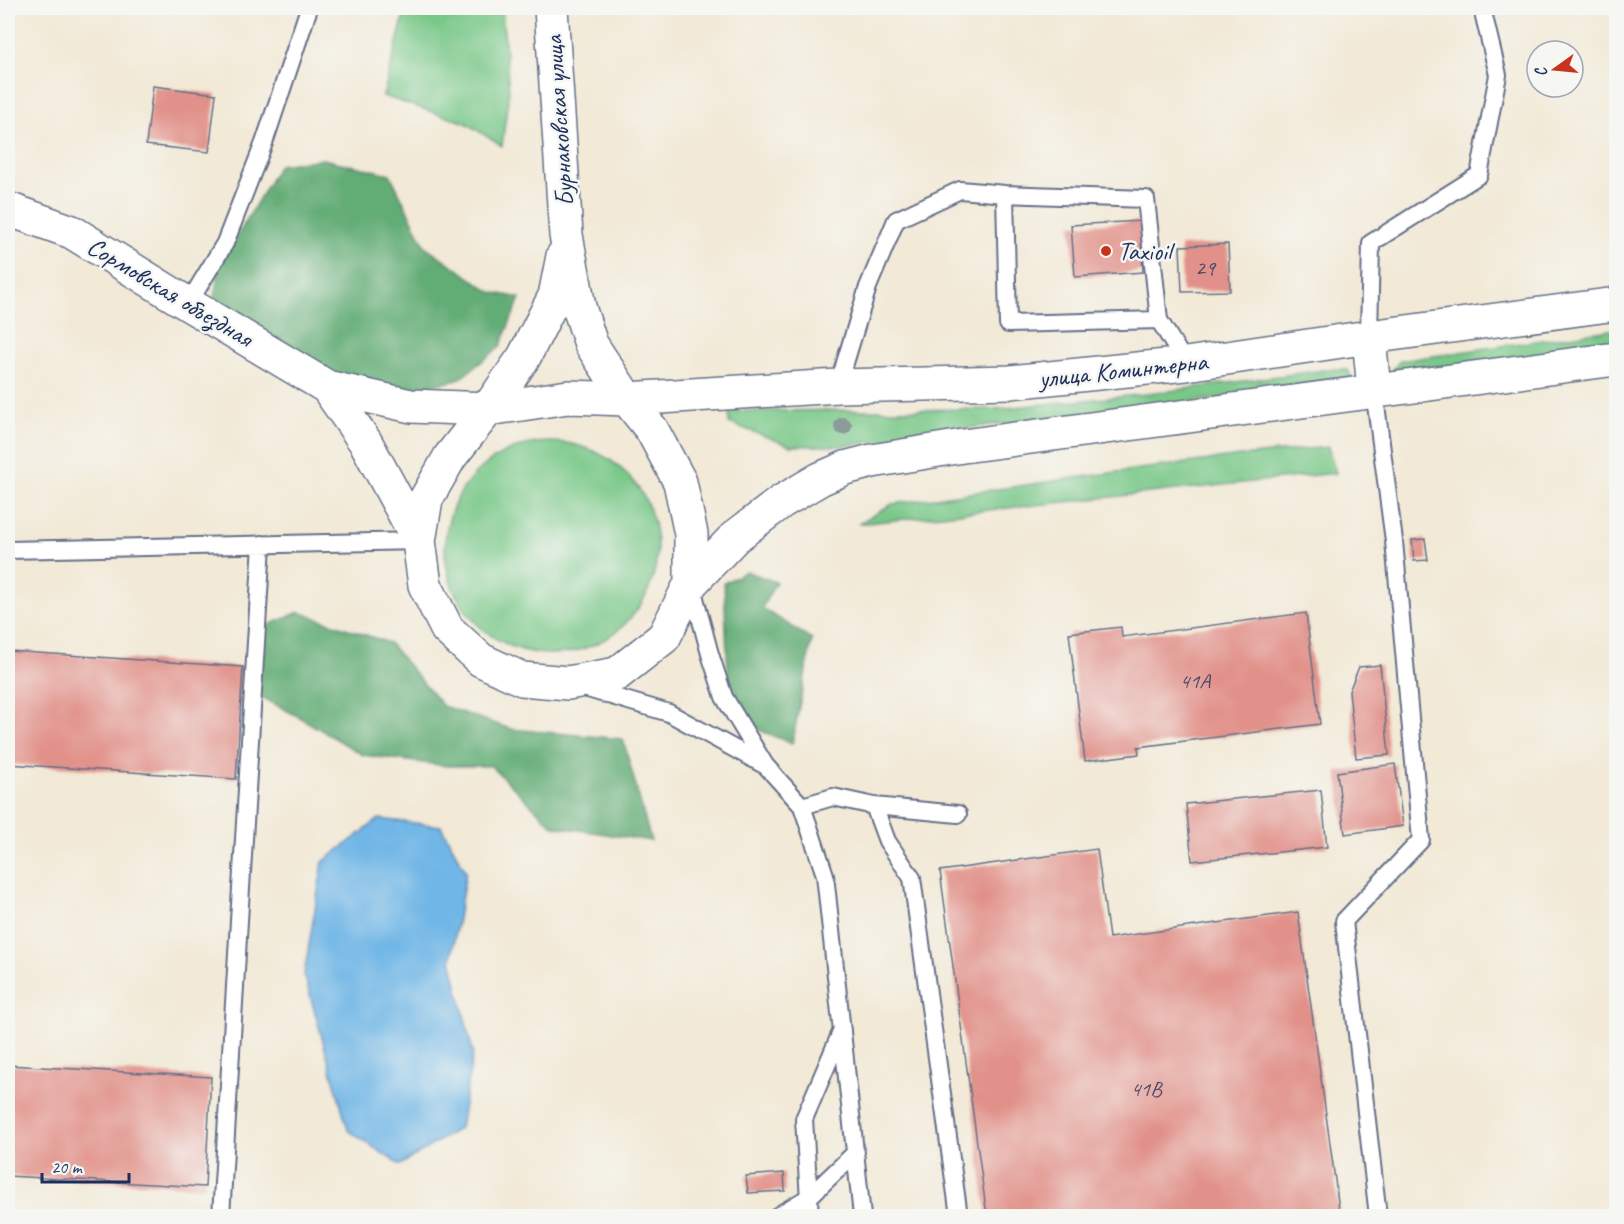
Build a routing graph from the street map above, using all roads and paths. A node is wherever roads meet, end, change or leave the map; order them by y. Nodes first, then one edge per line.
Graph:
1 (309, 8) edge
2 (551, 8) edge
3 (1482, 8) edge
4 (1005, 194) junction
5 (8, 209) edge
6 (566, 235) junction
7 (188, 304) junction
8 (1617, 304) edge
9 (1159, 320) junction
10 (1369, 337) junction
11 (1617, 359) edge
12 (1186, 364) junction
13 (838, 386) junction
14 (327, 387) junction
15 (1374, 390) junction
16 (627, 399) junction
17 (488, 409) junction
18 (418, 541) junction
19 (262, 544) junction
20 (8, 550) edge
21 (691, 583) junction
22 (568, 683) junction
23 (765, 765) junction
24 (802, 806) junction
25 (874, 806) junction
26 (958, 814) dead end
27 (842, 1029) junction
28 (856, 1152) junction
29 (809, 1197) junction
30 (221, 1216) edge
31 (777, 1216) edge
32 (810, 1216) edge
33 (862, 1216) edge
34 (959, 1216) edge
35 (1378, 1216) edge

1 - 7 lane
2 - 6 main road, Бурнаковская улица
3 - 10 lane
4 - 9 lane
4 - 9 lane
4 - 13 lane
5 - 7 main road, Сормовская объездная
6 - 16 main road
6 - 17 main road
7 - 14 main road, Сормовская объездная
8 - 10 main road, улица Коминтерна
9 - 12 lane
10 - 12 main road, улица Коминтерна
10 - 15 main road
11 - 15 main road, улица Коминтерна
12 - 13 main road, улица Коминтерна
13 - 16 main road, улица Коминтерна
14 - 17 main road, улица Коминтерна
14 - 18 main road
15 - 21 main road, улица Коминтерна
15 - 35 lane
16 - 17 main road, улица Коминтерна
16 - 21 main road
17 - 18 main road
18 - 19 lane
18 - 22 main road
19 - 20 lane
19 - 30 lane
21 - 22 main road
21 - 23 lane
22 - 23 lane
23 - 24 lane
24 - 25 lane
24 - 27 lane
25 - 26 lane
25 - 34 lane
27 - 28 lane
27 - 29 lane
28 - 29 lane
28 - 33 lane
29 - 31 lane
29 - 32 lane

